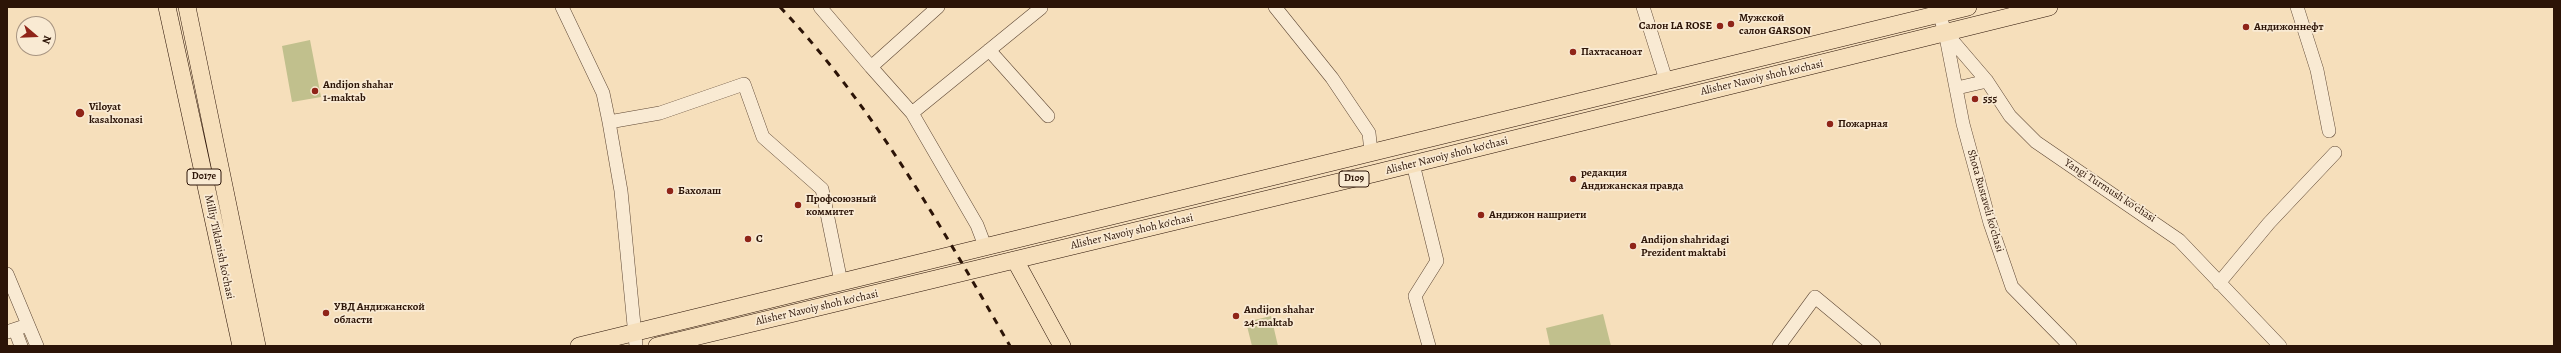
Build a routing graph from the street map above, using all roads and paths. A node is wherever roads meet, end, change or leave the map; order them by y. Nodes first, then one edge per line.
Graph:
1 (167, 7) edge
2 (187, 7) edge
3 (562, 7) edge
4 (938, 7) edge
5 (1275, 7) edge
6 (1644, 7) edge
7 (1968, 7) edge
8 (2049, 7) edge
9 (2297, 7) edge
10 (1041, 8) dead end
11 (826, 9) edge
12 (1938, 10) edge
13 (1945, 32) junction
14 (1828, 41) junction
15 (1798, 48) junction
16 (989, 50) junction
17 (1833, 61) junction
18 (871, 67) junction
19 (1803, 69) junction
20 (1666, 80) junction
21 (1987, 81) junction
22 (1957, 88) junction
23 (1593, 98) junction
24 (912, 113) junction
25 (1048, 116) dead end
26 (1598, 118) junction
27 (609, 122) junction
28 (2330, 131) dead end
29 (1371, 152) junction
30 (2335, 153) dead end
31 (1413, 164) junction
32 (1376, 173) junction
33 (1241, 184) junction
34 (1246, 205) junction
35 (985, 246) junction
36 (1015, 260) junction
37 (7, 274) edge
38 (840, 282) junction
39 (2219, 282) junction
40 (28, 325) junction
41 (11, 331) edge
42 (635, 339) edge
43 (20, 346) edge
44 (37, 346) edge
45 (241, 346) edge
46 (257, 346) edge
47 (579, 346) edge
48 (657, 346) edge
49 (1062, 346) edge
50 (1429, 346) edge
51 (1779, 346) edge
52 (1874, 346) edge
53 (2070, 346) edge
54 (2280, 346) edge

1 - 45 main road, Milliy Tiklanish ko'chasi / D017e
2 - 46 main road, Milliy Tiklanish ko'chasi / D017e
3 - 27 street
4 - 18 street
5 - 29 street
6 - 20 street
7 - 12 main road, Alisher Navoiy shoh ko'chasi / D109
8 - 13 main road, Alisher Navoiy shoh ko'chasi / D109
9 - 28 street
10 - 16 street
11 - 18 street
12 - 13 street, Shota Rustaveli ko'chasi
12 - 14 main road, Alisher Navoiy shoh ko'chasi / D109
13 - 17 main road, Alisher Navoiy shoh ko'chasi / D109
13 - 21 street, Yangi Turmush koʻchasi
13 - 22 street, Shota Rustaveli ko'chasi
14 - 15 main road, Alisher Navoiy shoh ko'chasi / D109
14 - 17 main road
15 - 19 main road
15 - 20 main road, Alisher Navoiy shoh ko'chasi / D109
16 - 24 street
16 - 25 street
17 - 19 main road, Alisher Navoiy shoh ko'chasi / D109
18 - 24 street
19 - 26 main road, Alisher Navoiy shoh ko'chasi / D109
20 - 23 main road, Alisher Navoiy shoh ko'chasi / D109
21 - 22 street
21 - 39 street, Yangi Turmush koʻchasi
22 - 53 street, Shota Rustaveli ko'chasi
23 - 26 main road
23 - 29 main road, Alisher Navoiy shoh ko'chasi / D109
24 - 35 street
26 - 31 main road, Alisher Navoiy shoh ko'chasi / D109
27 - 38 street
27 - 42 street
29 - 32 main road
29 - 33 main road, Alisher Navoiy shoh ko'chasi / D109
30 - 39 street
31 - 32 main road, Alisher Navoiy shoh ko'chasi / D109
31 - 50 street
32 - 34 main road, Alisher Navoiy shoh ko'chasi / D109
33 - 34 main road
33 - 35 main road, Alisher Navoiy shoh ko'chasi / D109
34 - 36 main road, Alisher Navoiy shoh ko'chasi / D109
35 - 38 main road, Alisher Navoiy shoh ko'chasi / D109
36 - 48 main road, Alisher Navoiy shoh ko'chasi / D109
36 - 49 main road
37 - 40 street
38 - 42 main road, Alisher Navoiy shoh ko'chasi / D109
39 - 54 street, Yangi Turmush koʻchasi
40 - 41 street
40 - 44 street
41 - 43 street
42 - 47 main road, Alisher Navoiy shoh ko'chasi / D109
51 - 52 street

